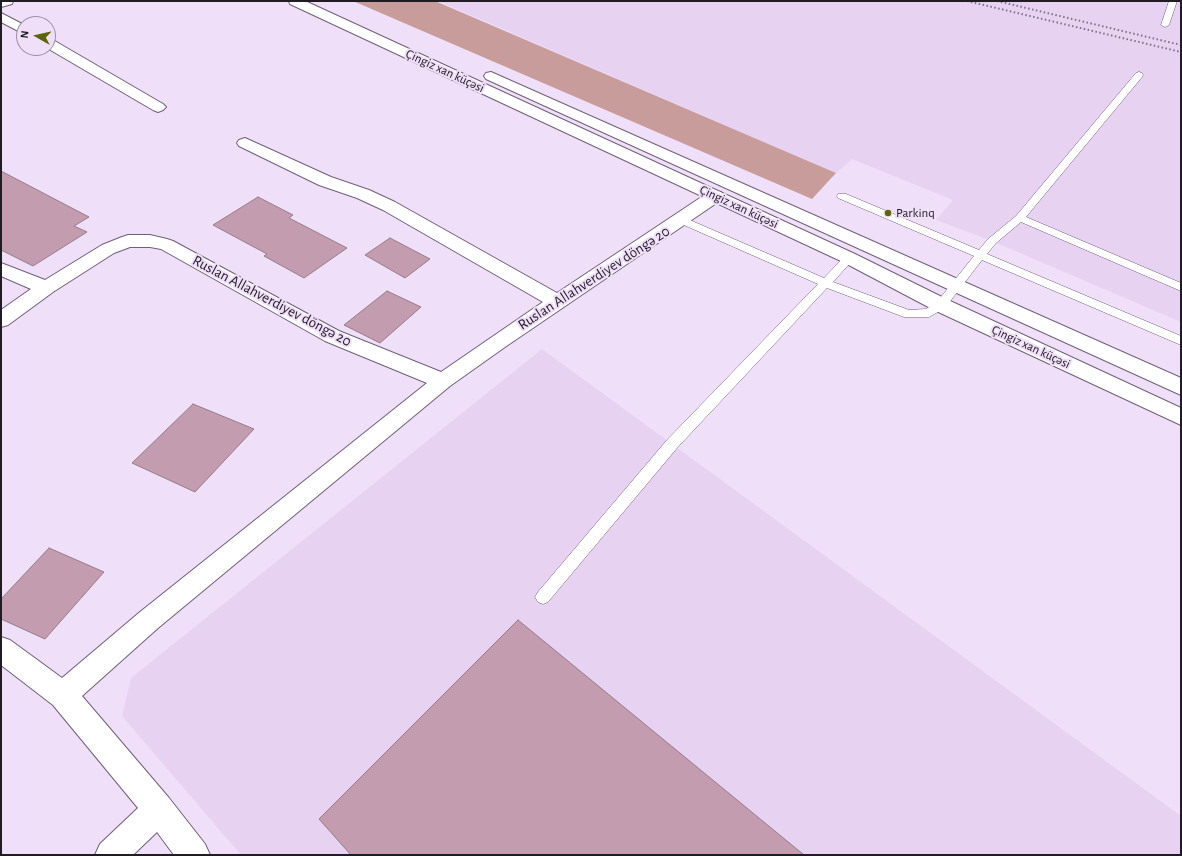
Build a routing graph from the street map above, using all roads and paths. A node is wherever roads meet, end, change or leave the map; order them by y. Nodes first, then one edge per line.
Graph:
1 (7, 1) edge
2 (295, 1) edge
3 (323, 1) edge
4 (1173, 1) edge
5 (1, 3) edge
6 (1, 17) edge
7 (16, 25) edge
8 (1165, 26) dead end
9 (56, 48) edge
10 (1139, 75) dead end
11 (158, 107) dead end
12 (245, 143) dead end
13 (715, 196) junction
14 (842, 196) dead end
15 (1020, 218) junction
16 (681, 220) junction
17 (982, 256) junction
18 (849, 258) junction
19 (1, 269) edge
20 (825, 283) junction
21 (957, 285) junction
22 (1181, 287) edge
23 (46, 288) junction
24 (558, 302) junction
25 (941, 305) junction
26 (1, 320) edge
27 (1181, 341) edge
28 (443, 382) junction
29 (1181, 387) edge
30 (1181, 417) edge
31 (543, 597) dead end
32 (1, 649) edge
33 (62, 695) junction
34 (158, 809) junction
35 (111, 855) edge
36 (194, 855) edge

1 - 5 street
2 - 13 street, Çingiz xan küçəsi
3 - 21 street, Çingiz xan küçəsi
4 - 8 lane
6 - 7 street
9 - 11 street
10 - 15 lane
12 - 24 street
13 - 16 street, Ruslan Allahverdiyev döngə 20
13 - 18 street, Çingiz xan küçəsi
14 - 17 lane
15 - 17 lane
15 - 22 lane
16 - 20 lane
16 - 24 street, Ruslan Allahverdiyev döngə 20
17 - 21 lane
17 - 27 lane
18 - 20 lane
18 - 25 street, Çingiz xan küçəsi
19 - 23 street
20 - 25 lane
20 - 31 lane
21 - 25 lane
21 - 29 street, Çingiz xan küçəsi
23 - 26 street, Ruslan Allahverdiyev döngə 20
23 - 28 street, Ruslan Allahverdiyev döngə 20
24 - 28 street, Ruslan Allahverdiyev döngə 20
25 - 30 street, Çingiz xan küçəsi
28 - 33 street
32 - 33 street
33 - 34 street
34 - 35 street
34 - 36 street

